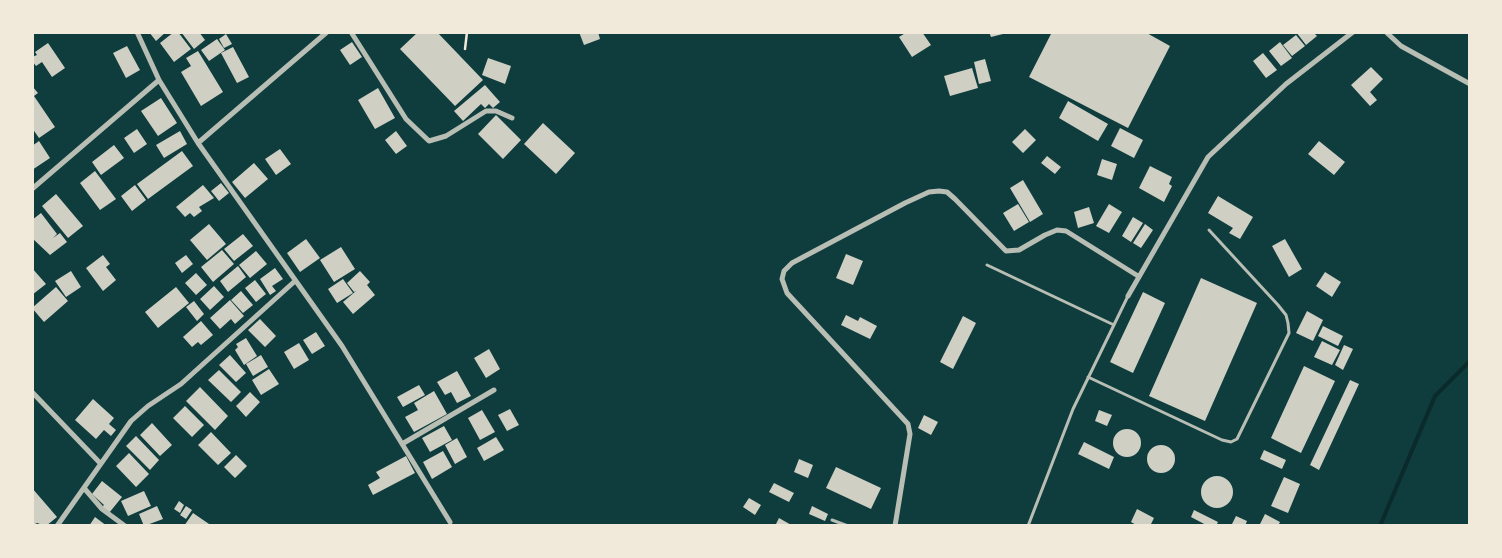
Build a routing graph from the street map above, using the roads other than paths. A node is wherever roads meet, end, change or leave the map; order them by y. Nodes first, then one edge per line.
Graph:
1 (137, 32) edge
2 (327, 32) edge
3 (351, 32) edge
4 (1353, 32) edge
5 (1386, 32) edge
6 (159, 80) junction
7 (1470, 84) edge
8 (512, 118) dead end
9 (198, 143) junction
10 (32, 189) edge
11 (1209, 230) dead end
12 (987, 265) dead end
13 (1138, 276) junction
14 (295, 281) junction
15 (1128, 296) joint
16 (1114, 325) junction
17 (1088, 377) junction
18 (494, 390) dead end
19 (32, 392) edge
20 (402, 444) junction
21 (100, 463) junction
22 (84, 488) junction
23 (832, 520) dead end
24 (450, 522) dead end
25 (57, 526) edge
26 (125, 526) edge
27 (848, 526) edge
28 (895, 526) edge
29 (1028, 526) edge

1 - 6 street
2 - 9 street
3 - 8 street
4 - 13 street
5 - 7 street
6 - 9 street
6 - 10 street
9 - 14 street
11 - 17 lane
12 - 16 lane
13 - 15 street
13 - 28 street
14 - 20 street
14 - 21 street
15 - 16 lane
16 - 17 lane
17 - 29 lane
18 - 20 street
19 - 21 street
20 - 24 street
21 - 22 street
22 - 25 street
22 - 26 street
23 - 27 lane

